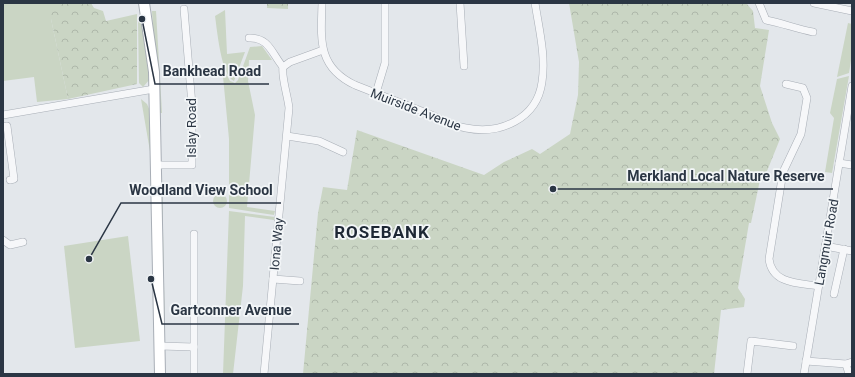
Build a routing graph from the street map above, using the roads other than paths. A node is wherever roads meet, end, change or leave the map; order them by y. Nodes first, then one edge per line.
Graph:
1 (144, 3) edge
2 (322, 3) edge
3 (385, 3) edge
4 (460, 3) edge
5 (535, 3) edge
6 (759, 3) edge
7 (814, 3) edge
8 (184, 9) dead end
9 (852, 11) edge
10 (813, 32) dead end
11 (249, 38) dead end
12 (322, 50) junction
13 (464, 66) dead end
14 (283, 67) junction
15 (786, 84) dead end
16 (852, 86) edge
17 (154, 89) junction
18 (376, 93) junction
19 (3, 115) edge
20 (3, 127) edge
21 (287, 136) junction
22 (344, 152) dead end
23 (839, 163) junction
24 (156, 165) junction
25 (852, 165) edge
26 (10, 180) dead end
27 (194, 234) dead end
28 (3, 240) edge
29 (23, 242) dead end
30 (825, 246) junction
31 (848, 250) edge
32 (273, 279) junction
33 (300, 282) dead end
34 (818, 286) junction
35 (834, 294) dead end
36 (160, 346) junction
37 (793, 346) dead end
38 (194, 347) junction
39 (806, 361) junction
40 (849, 363) edge
41 (160, 374) edge
42 (194, 374) edge
43 (264, 374) edge
44 (747, 374) edge
45 (804, 374) edge
46 (849, 374) edge

1 - 17 main road
2 - 12 street, Muirside Avenue
3 - 18 street
4 - 13 street
5 - 18 street, Muirside Avenue
6 - 10 street
7 - 9 street
8 - 24 street, Islay Road
11 - 14 street, Iona Way
12 - 14 street
12 - 18 street, Muirside Avenue
14 - 21 street, Iona Way
15 - 34 street
16 - 23 street, Langmuir Road
17 - 19 street
17 - 24 main road
20 - 26 street
21 - 22 street
21 - 32 street, Iona Way
23 - 25 street
23 - 30 street, Langmuir Road
24 - 36 main road
27 - 38 street
28 - 29 street
30 - 31 street
30 - 34 street, Langmuir Road
31 - 35 street
32 - 33 street
32 - 43 street, Iona Way
34 - 39 street, Langmuir Road
36 - 38 street
36 - 41 main road
37 - 44 street
38 - 42 street
39 - 40 street
39 - 45 street, Langmuir Road
40 - 46 street

